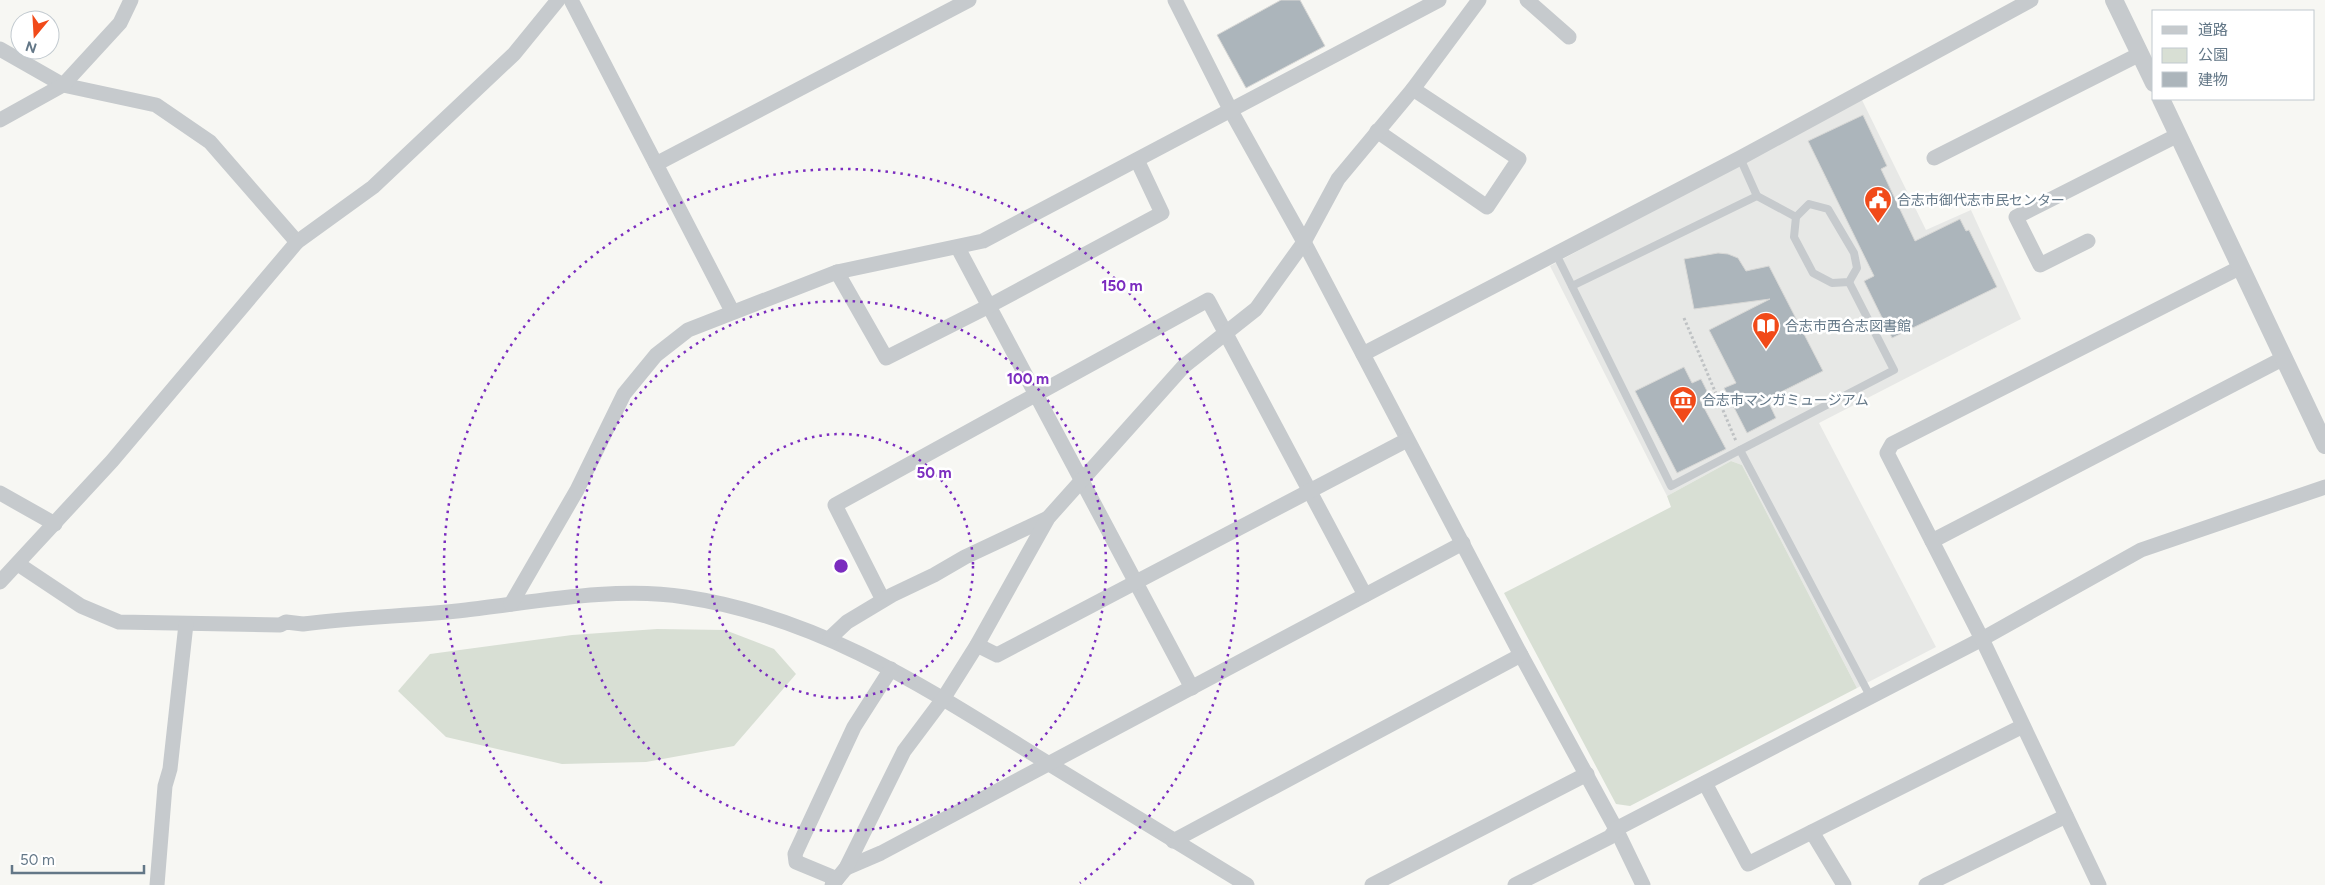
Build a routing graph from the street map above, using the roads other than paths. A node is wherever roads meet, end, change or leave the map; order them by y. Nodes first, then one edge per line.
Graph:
1 (131, 0) edge
2 (558, 0) edge
3 (571, 0) edge
4 (969, 0) edge
5 (1175, 0) edge
6 (1439, 0) edge
7 (1479, 0) edge
8 (1527, 0) edge
9 (2031, 0) edge
10 (2114, 0) edge
11 (1569, 36) dead end
12 (0, 48) edge
13 (2140, 54) junction
14 (2152, 79) edge
15 (63, 84) junction
16 (1413, 88) junction
17 (2161, 100) edge
18 (1231, 111) junction
19 (0, 120) edge
20 (1377, 132) junction
21 (2178, 135) junction
22 (1740, 158) junction
23 (1934, 158) dead end
24 (1137, 160) junction
25 (656, 164) junction
26 (1757, 196) junction
27 (1796, 217) junction
28 (2088, 241) dead end
29 (297, 242) junction
30 (1304, 242) junction
31 (958, 248) junction
32 (1556, 254) junction
33 (2241, 267) junction
34 (837, 272) junction
35 (1849, 282) junction
36 (1572, 286) junction
37 (989, 306) junction
38 (732, 311) junction
39 (1226, 334) junction
40 (1363, 354) junction
41 (2284, 358) junction
42 (1036, 394) junction
43 (1407, 440) junction
44 (2325, 445) edge
45 (1740, 450) junction
46 (1081, 482) junction
47 (2325, 487) edge
48 (1310, 491) junction
49 (0, 493) edge
50 (1048, 518) junction
51 (55, 524) junction
52 (1932, 541) junction
53 (1463, 543) junction
54 (18, 564) junction
55 (0, 582) edge
56 (1136, 582) junction
57 (1365, 595) junction
58 (883, 600) junction
59 (511, 604) junction
60 (186, 624) junction
61 (830, 638) junction
62 (1982, 638) junction
63 (977, 645) junction
64 (1521, 656) junction
65 (891, 669) junction
66 (1192, 688) junction
67 (1870, 696) junction
68 (944, 698) junction
69 (2023, 726) junction
70 (1049, 764) junction
71 (1587, 774) junction
72 (1705, 782) junction
73 (2066, 816) junction
74 (1616, 829) junction
75 (1812, 832) junction
76 (1173, 841) junction
77 (838, 877) edge
78 (1230, 881) edge
79 (157, 885) edge
80 (1247, 885) edge
81 (1372, 885) edge
82 (1515, 885) edge
83 (1643, 885) edge
84 (1844, 885) edge
85 (1926, 885) edge
86 (2099, 885) edge

1 - 15 street
2 - 29 street
3 - 25 street
4 - 25 street
5 - 18 street
6 - 18 street
7 - 16 street
8 - 11 street
9 - 22 street
10 - 13 street
12 - 15 street
13 - 14 street
13 - 23 street
15 - 19 street
15 - 29 street
16 - 20 street
16 - 20 street
17 - 21 street
18 - 24 street
18 - 30 street
20 - 30 street
21 - 28 street
21 - 33 street
22 - 26 lane
22 - 32 street
24 - 31 street
24 - 37 street
25 - 38 street
26 - 27 lane
26 - 36 lane
27 - 35 lane
27 - 35 lane
29 - 51 street
30 - 39 street
30 - 40 street
31 - 34 street
31 - 37 street
32 - 36 lane
32 - 40 street
33 - 41 street
33 - 52 street
34 - 37 street
34 - 38 street
35 - 45 lane
36 - 45 lane
37 - 42 street
38 - 59 street
39 - 42 street
39 - 46 street
39 - 48 street
40 - 43 street
41 - 44 street
41 - 52 street
42 - 46 street
42 - 58 street
43 - 48 street
43 - 53 street
45 - 67 lane
46 - 50 street
46 - 56 street
47 - 62 street
48 - 56 street
48 - 57 street
49 - 51 street
50 - 58 street
50 - 63 street
51 - 54 street
52 - 62 street
53 - 57 street
53 - 64 street
54 - 55 street
54 - 60 street
56 - 63 street
56 - 66 street
57 - 66 street
58 - 61 street
59 - 60 street
59 - 61 street
60 - 79 street
61 - 65 street
62 - 67 street
62 - 69 street
63 - 68 street
64 - 71 street
64 - 76 street
65 - 68 street
65 - 77 street
66 - 70 street
67 - 72 street
68 - 70 street
68 - 77 street
69 - 73 street
69 - 75 street
70 - 76 street
70 - 77 street
71 - 74 street
71 - 81 street
72 - 74 street
72 - 75 street
73 - 85 street
73 - 86 street
74 - 82 street
74 - 83 street
75 - 84 street
76 - 78 street
78 - 80 street

